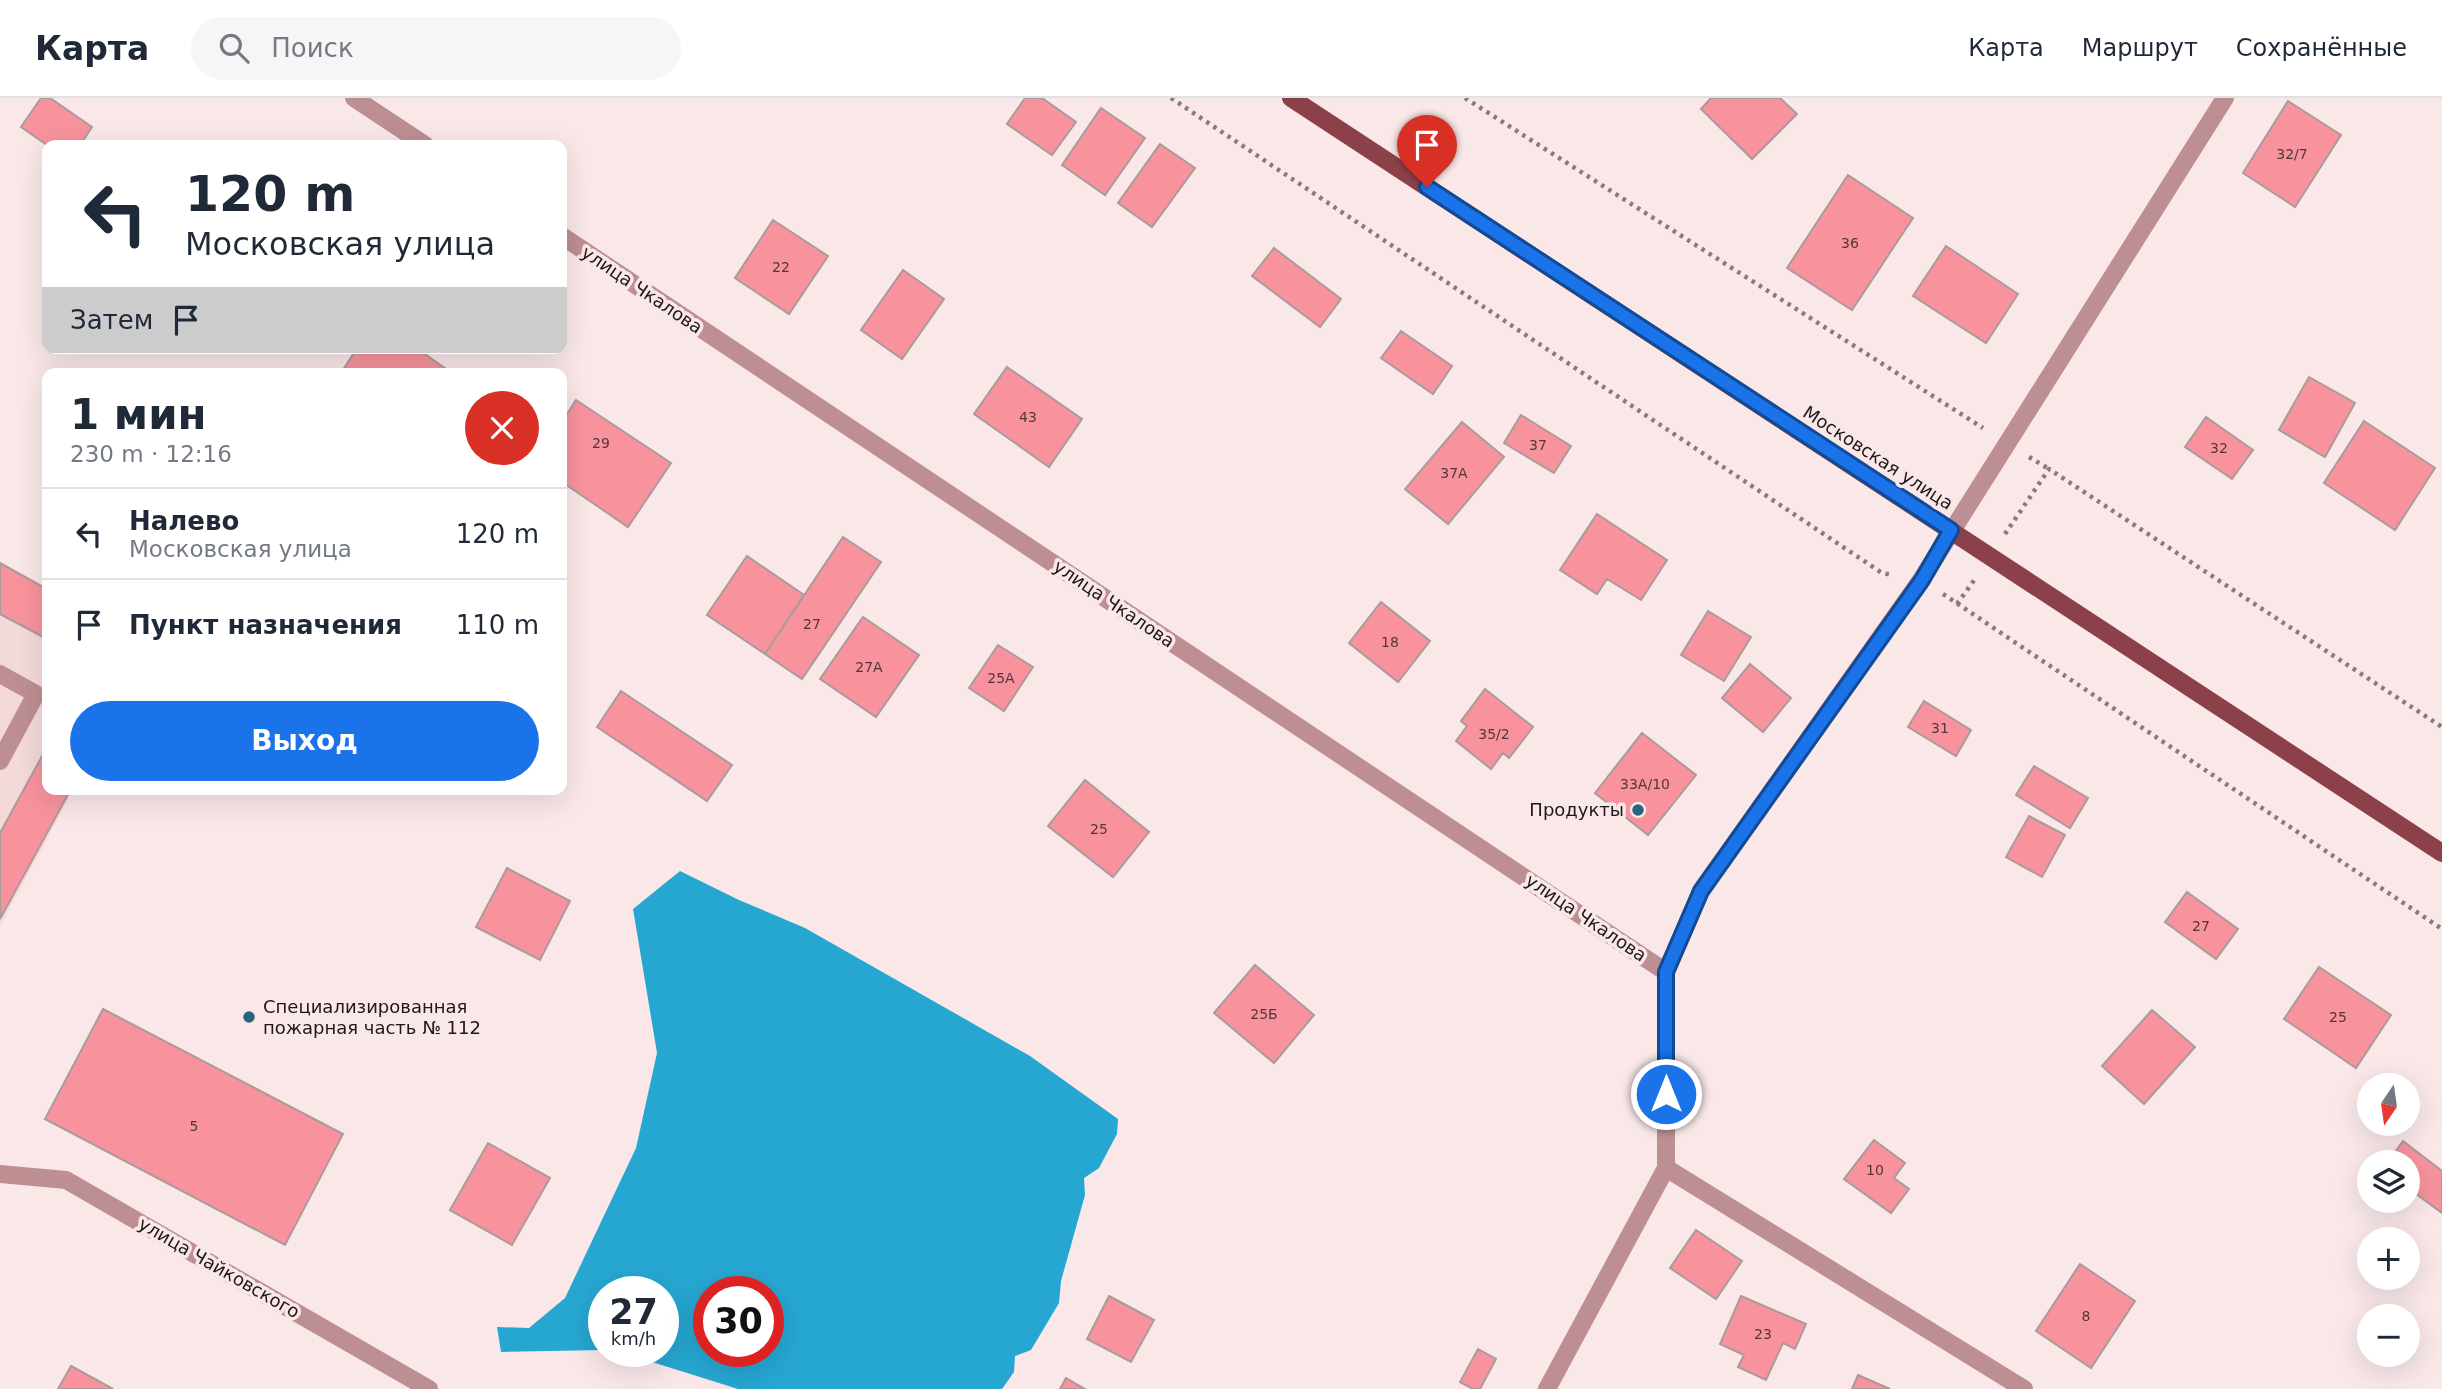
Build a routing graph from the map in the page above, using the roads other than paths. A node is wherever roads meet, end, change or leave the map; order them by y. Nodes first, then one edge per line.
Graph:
1 (354, 98) edge
2 (1291, 98) edge
3 (2225, 98) edge
4 (417, 140) edge
5 (567, 239) edge
6 (1951, 530) junction
7 (0, 674) edge
8 (0, 761) edge
9 (2442, 853) edge
10 (1666, 972) junction
11 (1666, 1168) junction
12 (0, 1174) edge
13 (429, 1389) edge
14 (1547, 1389) edge
15 (2025, 1389) edge

1 - 4 street
2 - 6 main road, Московская улица
3 - 6 street
5 - 10 street, улица Чкалова
6 - 9 main road, Московская улица
6 - 10 street
7 - 8 street
10 - 11 street
11 - 14 street
11 - 15 street
12 - 13 street, улица Чайковского

